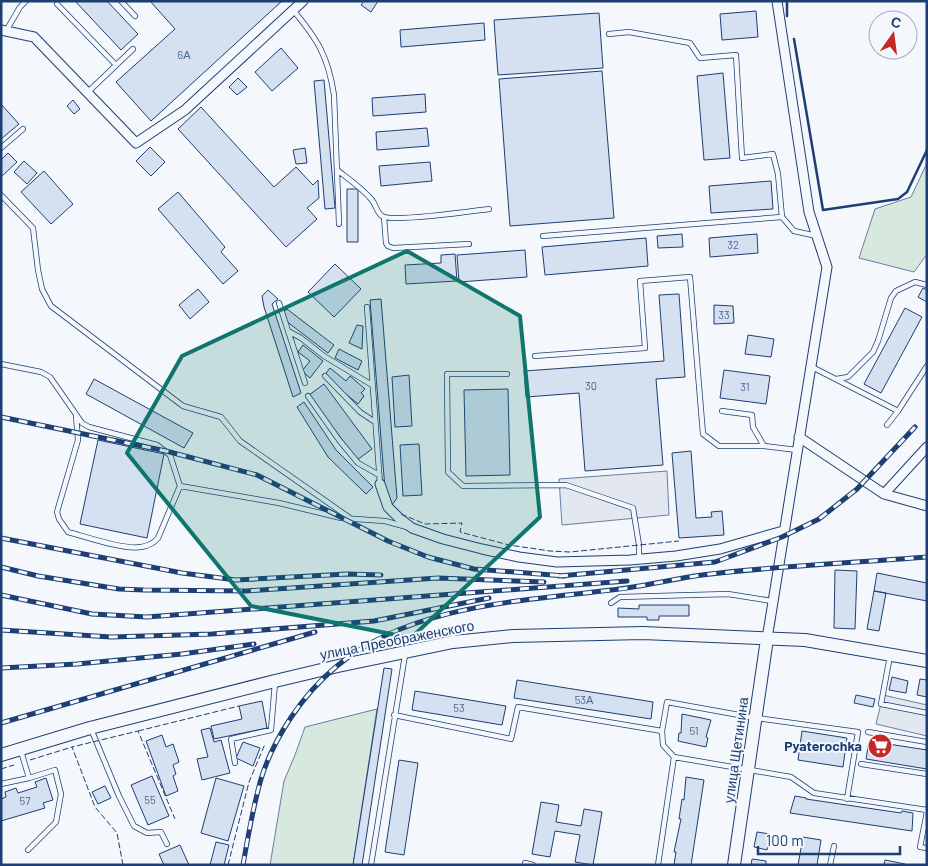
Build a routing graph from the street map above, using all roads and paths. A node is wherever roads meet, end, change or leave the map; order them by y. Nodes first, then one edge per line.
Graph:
1 (26, 1) edge
2 (121, 1) edge
3 (302, 1) edge
4 (777, 1) edge
5 (58, 4) dead end
6 (293, 10) junction
7 (135, 16) dead end
8 (4, 30) edge
9 (609, 34) dead end
10 (134, 49) dead end
11 (116, 65) junction
12 (88, 92) junction
13 (23, 129) dead end
14 (1, 148) edge
15 (337, 170) junction
16 (1, 195) edge
17 (490, 210) dead end
18 (384, 217) junction
19 (782, 217) junction
20 (339, 224) dead end
21 (542, 236) dead end
22 (817, 236) junction
23 (469, 244) dead end
24 (926, 284) edge
25 (279, 303) dead end
26 (367, 307) dead end
27 (288, 331) junction
28 (535, 356) dead end
29 (1, 364) edge
30 (810, 366) junction
31 (927, 366) edge
32 (506, 374) dead end
33 (325, 376) dead end
34 (835, 379) junction
35 (305, 383) dead end
36 (372, 385) junction
37 (308, 396) dead end
38 (722, 411) dead end
39 (898, 411) junction
40 (76, 416) junction
41 (375, 422) junction
42 (887, 425) dead end
43 (799, 437) junction
44 (764, 446) junction
45 (927, 446) edge
46 (797, 450) junction
47 (379, 480) junction
48 (180, 486) junction
49 (884, 494) junction
50 (927, 506) edge
51 (350, 518) junction
52 (412, 528) junction
53 (784, 532) junction
54 (639, 559) junction
55 (772, 602) junction
56 (611, 603) dead end
57 (767, 639) junction
58 (406, 651) junction
59 (890, 655) junction
60 (927, 661) edge
61 (275, 681) junction
62 (927, 713) edge
63 (394, 716) junction
64 (756, 718) junction
65 (90, 728) junction
66 (662, 731) junction
67 (868, 732) dead end
68 (927, 742) edge
69 (20, 749) junction
70 (1, 755) edge
71 (674, 757) junction
72 (235, 763) dead end
73 (861, 764) dead end
74 (748, 770) junction
75 (927, 774) edge
76 (28, 778) junction
77 (1, 784) edge
78 (847, 798) junction
79 (927, 811) edge
80 (168, 844) dead end
81 (834, 846) dead end
82 (927, 848) edge
83 (28, 850) dead end
84 (525, 863) dead end
85 (371, 865) edge
86 (533, 865) edge
87 (658, 865) edge
88 (734, 865) edge
89 (830, 865) edge

1 - 8 lane
2 - 7 lane
3 - 6 street
4 - 22 street
5 - 11 lane
6 - 12 street
6 - 15 lane
8 - 12 street
9 - 19 lane
10 - 11 lane
11 - 12 lane
13 - 14 lane
15 - 18 lane
15 - 20 lane
16 - 51 lane
17 - 18 lane
18 - 23 lane
19 - 21 lane
19 - 22 lane
22 - 30 street
24 - 34 lane
25 - 27 lane
26 - 36 lane
27 - 35 lane
27 - 36 lane
28 - 44 lane
29 - 40 lane
30 - 34 lane
30 - 43 street
31 - 39 lane
32 - 54 lane
33 - 41 lane
34 - 39 lane
36 - 41 lane
37 - 47 lane
38 - 44 lane
39 - 42 lane
40 - 48 lane
40 - 48 lane
41 - 47 lane
43 - 46 street
43 - 49 street
44 - 46 lane
45 - 49 street
46 - 53 street
47 - 52 street
48 - 51 lane
49 - 50 street
51 - 52 lane
52 - 54 street
53 - 54 street
53 - 55 street
55 - 56 lane
55 - 57 street
57 - 58 street, улица Преображенского
57 - 59 street, улица Преображенского
57 - 64 street, улица Щетинина
58 - 61 street, улица Преображенского
58 - 63 lane
59 - 60 street, улица Преображенского
59 - 62 lane
61 - 65 street, улица Преображенского
61 - 72 lane
63 - 66 lane
63 - 85 lane
64 - 66 lane
64 - 74 street, улица Щетинина
64 - 78 lane
65 - 69 street, улица Преображенского
65 - 80 lane
66 - 71 lane
67 - 68 lane
69 - 70 street, улица Преображенского
69 - 76 lane
71 - 74 lane
71 - 87 lane
73 - 75 lane
74 - 78 lane
74 - 88 street, улица Щетинина
76 - 77 lane
76 - 83 lane
78 - 79 lane
79 - 82 lane
81 - 89 lane
84 - 86 lane

